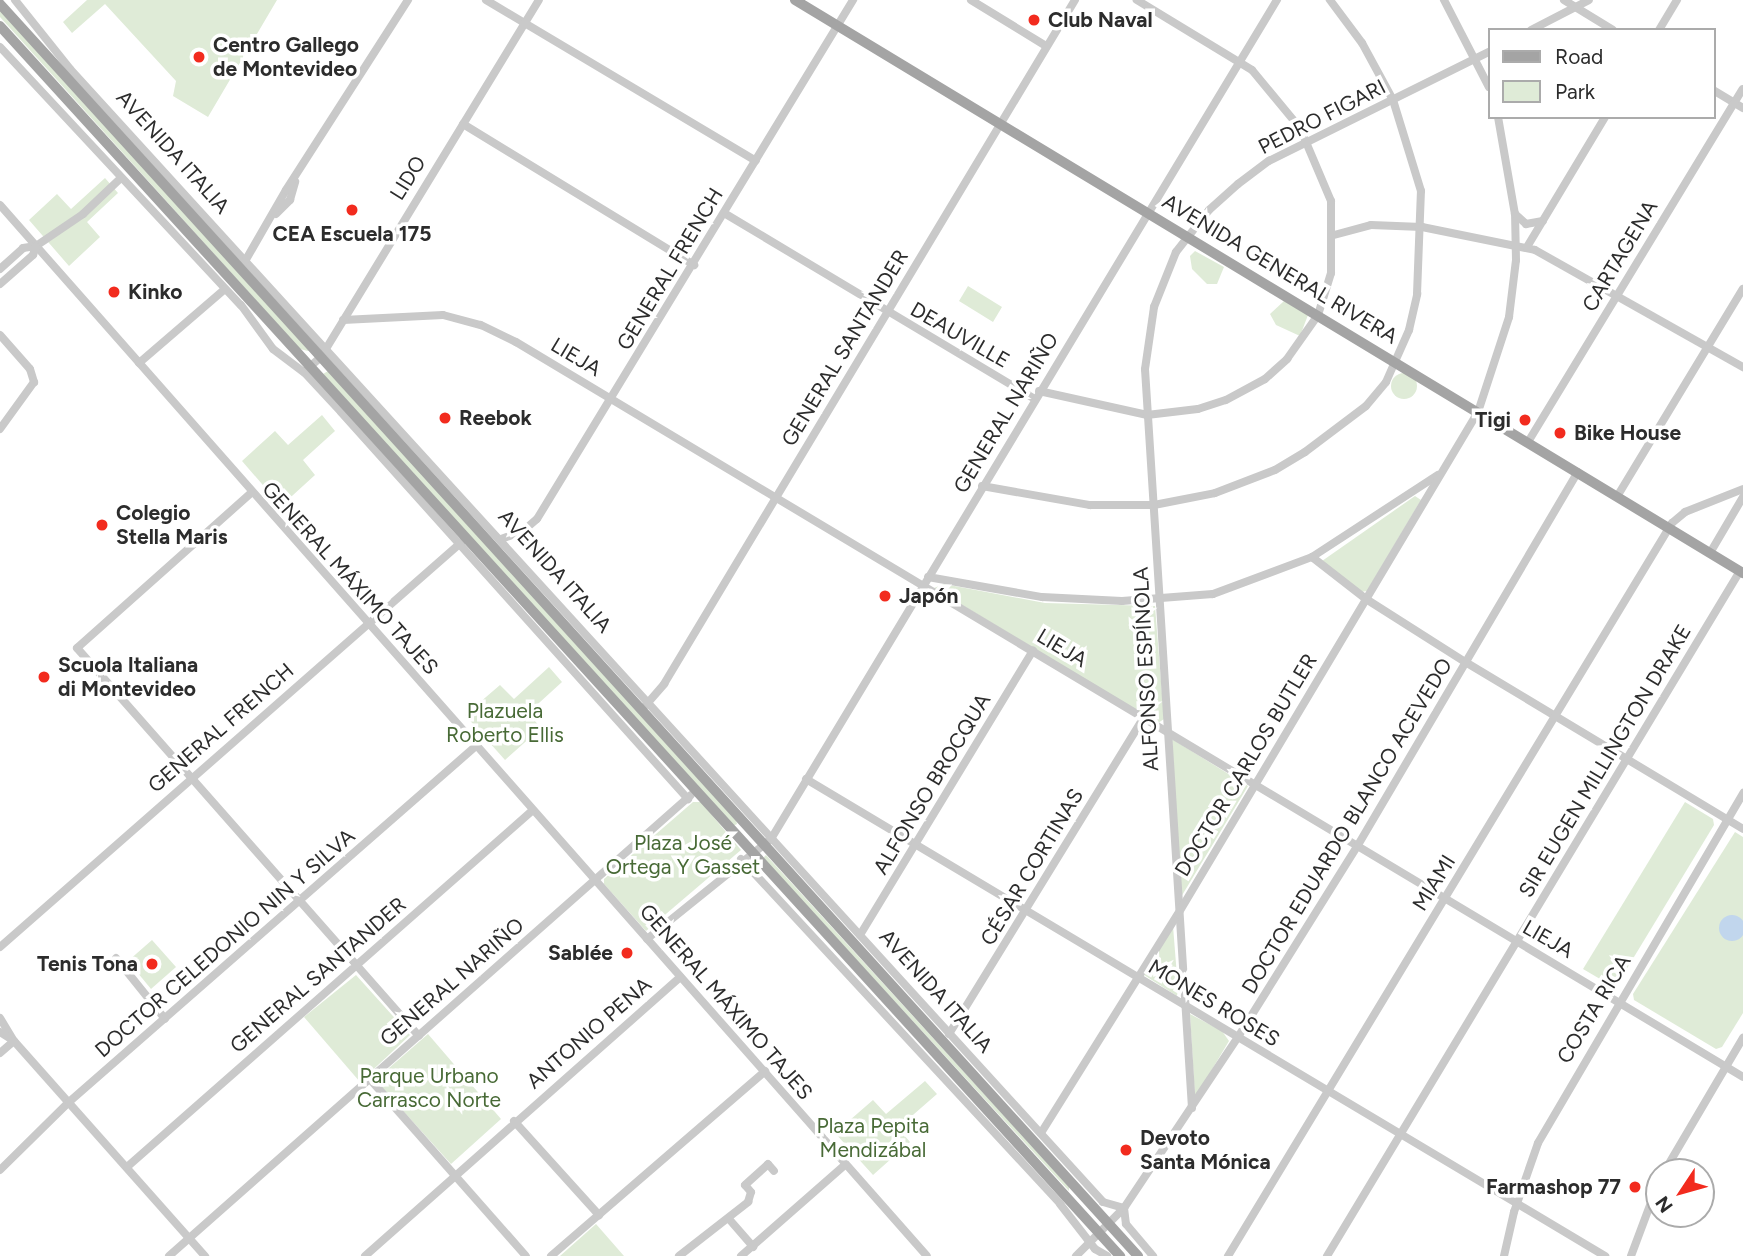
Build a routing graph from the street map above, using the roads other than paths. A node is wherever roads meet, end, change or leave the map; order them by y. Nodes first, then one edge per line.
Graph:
1 (15, 0) edge
2 (408, 0) edge
3 (486, 0) edge
4 (539, 0) edge
5 (795, 0) edge
6 (853, 0) edge
7 (971, 0) edge
8 (1075, 0) edge
9 (1137, 0) edge
10 (1277, 0) edge
11 (1330, 0) edge
12 (1444, 0) edge
13 (1564, 0) edge
14 (1589, 0) edge
15 (1677, 0) edge
16 (0, 4) edge
17 (1575, 7) junction
18 (526, 23) junction
19 (0, 26) edge
20 (838, 26) junction
21 (1535, 28) edge
22 (1610, 28) edge
23 (1660, 28) edge
24 (1046, 46) junction
25 (47, 49) junction
26 (1, 51) edge
27 (1488, 53) edge
28 (1476, 59) junction
29 (1240, 61) junction
30 (1488, 85) edge
31 (1743, 89) edge
32 (1715, 91) edge
33 (1393, 100) junction
34 (1735, 103) junction
35 (1743, 108) edge
36 (1499, 119) edge
37 (1604, 119) edge
38 (999, 122) junction
39 (463, 124) junction
40 (1308, 142) junction
41 (756, 161) junction
42 (121, 178) junction
43 (0, 205) edge
44 (724, 213) junction
45 (1148, 213) junction
46 (1516, 214) junction
47 (1543, 221) junction
48 (1422, 227) junction
49 (1334, 235) junction
50 (1188, 236) junction
51 (1517, 245) junction
52 (36, 246) junction
53 (1527, 247) junction
54 (244, 264) junction
55 (694, 265) junction
56 (0, 269) edge
57 (0, 284) edge
58 (225, 289) junction
59 (1743, 289) edge
60 (1618, 293) junction
61 (888, 313) junction
62 (1318, 315) junction
63 (343, 320) junction
64 (0, 335) edge
65 (1708, 347) junction
66 (323, 352) junction
67 (1396, 362) junction
68 (139, 363) junction
69 (1743, 367) edge
70 (308, 369) junction
71 (1037, 395) junction
72 (612, 399) junction
73 (1478, 412) junction
74 (1147, 415) junction
75 (0, 429) edge
76 (1528, 442) junction
77 (1578, 472) junction
78 (1440, 473) junction
79 (982, 486) junction
80 (1743, 489) edge
81 (251, 493) junction
82 (1618, 495) junction
83 (1743, 497) edge
84 (776, 498) junction
85 (1154, 505) junction
86 (1669, 528) junction
87 (500, 539) junction
88 (464, 540) junction
89 (1710, 553) junction
90 (1312, 557) junction
91 (1742, 572) edge
92 (928, 577) junction
93 (923, 586) junction
94 (1366, 599) junction
95 (1160, 600) junction
96 (366, 623) junction
97 (1034, 651) junction
98 (1467, 663) junction
99 (644, 706) junction
100 (1557, 714) junction
101 (1144, 717) junction
102 (1167, 730) junction
103 (476, 746) junction
104 (1629, 758) junction
105 (190, 779) junction
106 (806, 779) junction
107 (1254, 782) junction
108 (696, 791) junction
109 (1743, 793) edge
110 (688, 799) junction
111 (532, 811) junction
112 (1727, 819) junction
113 (749, 827) junction
114 (1743, 829) edge
115 (738, 837) junction
116 (768, 842) junction
117 (917, 845) junction
118 (1358, 845) junction
119 (753, 854) junction
120 (741, 859) junction
121 (595, 879) junction
122 (1444, 898) junction
123 (297, 903) junction
124 (1026, 911) junction
125 (1178, 914) junction
126 (860, 935) junction
127 (647, 939) junction
128 (1517, 942) junction
129 (0, 947) edge
130 (116, 958) dead end
131 (354, 966) junction
132 (680, 977) junction
133 (1138, 978) junction
134 (1620, 1002) junction
135 (1184, 1005) junction
136 (0, 1018) edge
137 (165, 1018) junction
138 (0, 1032) edge
139 (949, 1034) junction
140 (419, 1037) junction
141 (1238, 1038) junction
142 (1743, 1038) edge
143 (14, 1041) junction
144 (0, 1053) edge
145 (1726, 1066) junction
146 (765, 1071) junction
147 (1743, 1077) edge
148 (369, 1078) junction
149 (951, 1078) junction
150 (1326, 1092) junction
151 (69, 1102) junction
152 (1192, 1108) junction
153 (514, 1121) junction
154 (1041, 1133) junction
155 (1401, 1135) junction
156 (1672, 1158) edge
157 (845, 1165) junction
158 (127, 1167) junction
159 (1066, 1169) junction
160 (0, 1170) edge
161 (774, 1171) dead end
162 (454, 1175) junction
163 (1080, 1184) junction
164 (1063, 1201) junction
165 (1517, 1203) junction
166 (1124, 1208) junction
167 (599, 1215) junction
168 (1645, 1218) edge
169 (729, 1219) junction
170 (1109, 1225) junction
171 (1100, 1234) junction
172 (189, 1238) junction
173 (1090, 1243) junction
174 (752, 1247) junction
175 (925, 1255) edge
176 (169, 1256) edge
177 (205, 1256) edge
178 (365, 1256) edge
179 (526, 1256) edge
180 (551, 1256) edge
181 (678, 1256) edge
182 (741, 1256) edge
183 (1076, 1256) edge
184 (1107, 1256) edge
185 (1120, 1256) edge
186 (1136, 1256) edge
187 (1153, 1256) edge
188 (1228, 1256) edge
189 (1327, 1256) edge
190 (1504, 1256) edge
191 (1605, 1256) edge
192 (1631, 1256) edge

1 - 25 street, AVENIDA ITALIA
2 - 54 street
3 - 18 street
4 - 18 street, LIDO
5 - 20 main road, AVENIDA GENERAL RIVERA
6 - 20 street, GENERAL FRENCH
7 - 24 street
8 - 24 street, GENERAL SANTANDER
9 - 29 street, DEAUVILLE
10 - 29 street, GENERAL NARIÑO
11 - 33 street
12 - 28 street
13 - 17 street
14 - 17 street
15 - 23 street
16 - 25 main road, AVENIDA ITALIA
17 - 21 street
17 - 22 street
18 - 39 street, LIDO
18 - 41 street
19 - 70 main road, AVENIDA ITALIA
20 - 38 main road, AVENIDA GENERAL RIVERA
20 - 41 street, GENERAL FRENCH
24 - 38 street, GENERAL SANTANDER
25 - 54 main road, AVENIDA ITALIA
26 - 42 street, AVENIDA ITALIA
27 - 28 street, PEDRO FIGARI
28 - 30 street
28 - 33 street, PEDRO FIGARI
29 - 40 street, DEAUVILLE
29 - 45 street, GENERAL NARIÑO
31 - 34 street, CARTAGENA
32 - 34 street
33 - 40 street, PEDRO FIGARI
33 - 48 street
34 - 35 street
34 - 60 street, CARTAGENA
36 - 46 street, DOCTOR CARLOS BUTLER
37 - 47 street
38 - 45 main road, AVENIDA GENERAL RIVERA
38 - 61 street, GENERAL SANTANDER
39 - 55 street
39 - 63 street, LIDO
40 - 49 street, DEAUVILLE
40 - 50 street, PEDRO FIGARI
41 - 44 street, GENERAL FRENCH
42 - 52 street
42 - 58 street, AVENIDA ITALIA
43 - 52 street, GENERAL MÁXIMO TAJES
44 - 55 street, GENERAL FRENCH
44 - 61 street, DEAUVILLE
45 - 50 main road, AVENIDA GENERAL RIVERA
45 - 71 street, GENERAL NARIÑO
46 - 47 street
46 - 51 street, DOCTOR CARLOS BUTLER
47 - 53 street
48 - 49 street
48 - 51 street
48 - 67 street
49 - 62 street, DEAUVILLE
50 - 62 main road, AVENIDA GENERAL RIVERA
50 - 74 street, ALFONSO ESPÍNOLA
51 - 53 street
51 - 73 street, DOCTOR CARLOS BUTLER
52 - 56 street
52 - 57 street
52 - 68 street, GENERAL MÁXIMO TAJES
53 - 60 street
54 - 66 main road, AVENIDA ITALIA
55 - 72 street, GENERAL FRENCH
58 - 68 street
58 - 70 street, AVENIDA ITALIA
59 - 65 street
60 - 65 street
60 - 76 street, CARTAGENA
61 - 71 street, DEAUVILLE
61 - 84 street, GENERAL SANTANDER
62 - 67 main road, AVENIDA GENERAL RIVERA
62 - 74 street, DEAUVILLE
63 - 66 street, LIDO
63 - 72 street, LIEJA
64 - 75 street
65 - 69 street
65 - 82 street
66 - 70 street, LIDO
66 - 87 street, AVENIDA ITALIA
66 - 99 main road, AVENIDA ITALIA
67 - 73 main road, AVENIDA GENERAL RIVERA
67 - 85 street
68 - 81 street, GENERAL MÁXIMO TAJES
70 - 88 main road, AVENIDA ITALIA
71 - 74 street, DEAUVILLE
71 - 79 street, GENERAL NARIÑO
72 - 84 street, LIEJA
72 - 87 street, GENERAL FRENCH
73 - 76 main road, AVENIDA GENERAL RIVERA
73 - 78 street, DOCTOR CARLOS BUTLER
74 - 85 street, ALFONSO ESPÍNOLA
76 - 77 main road, AVENIDA GENERAL RIVERA
77 - 82 main road, AVENIDA GENERAL RIVERA
77 - 98 street, DOCTOR EDUARDO BLANCO ACEVEDO
78 - 90 street
78 - 94 street, DOCTOR CARLOS BUTLER
79 - 85 street
79 - 92 street, GENERAL NARIÑO
80 - 86 street
81 - 96 street, GENERAL MÁXIMO TAJES
81 - 105 street
82 - 86 main road, AVENIDA GENERAL RIVERA
83 - 89 street
84 - 93 street, LIEJA
84 - 99 street, GENERAL SANTANDER
85 - 95 street, ALFONSO ESPÍNOLA
86 - 89 main road, AVENIDA GENERAL RIVERA
86 - 100 street, MIAMI
87 - 99 street, AVENIDA ITALIA
88 - 96 street, GENERAL FRENCH
88 - 108 main road, AVENIDA ITALIA
88 - 110 street, AVENIDA ITALIA
89 - 91 main road, AVENIDA GENERAL RIVERA
90 - 94 street
90 - 95 street
91 - 104 street, SIR EUGEN MILLINGTON DRAKE
92 - 93 street, GENERAL NARIÑO
92 - 95 street
93 - 97 street, LIEJA
93 - 106 street, GENERAL NARIÑO
94 - 98 street
94 - 107 street, DOCTOR CARLOS BUTLER
95 - 102 street, ALFONSO ESPÍNOLA
96 - 103 street, GENERAL MÁXIMO TAJES
96 - 105 street, GENERAL FRENCH
97 - 101 street, LIEJA
97 - 117 street, ALFONSO BROCQUA
98 - 100 street
98 - 118 street, DOCTOR EDUARDO BLANCO ACEVEDO
99 - 113 main road, AVENIDA ITALIA
99 - 116 street, AVENIDA ITALIA
100 - 104 street
100 - 122 street, MIAMI
101 - 102 street, LIEJA
101 - 124 street, CÉSAR CORTINAS
102 - 107 street, LIEJA
102 - 125 street, ALFONSO ESPÍNOLA
103 - 111 street, GENERAL MÁXIMO TAJES
103 - 123 street, DOCTOR CELEDONIO NIN Y SILVA
104 - 112 street
104 - 128 street, SIR EUGEN MILLINGTON DRAKE
105 - 123 street
105 - 129 street, GENERAL FRENCH
106 - 116 street, GENERAL NARIÑO
106 - 117 street, MONES ROSES
107 - 118 street, LIEJA
107 - 125 street, DOCTOR CARLOS BUTLER
108 - 110 street, GENERAL NARIÑO
108 - 115 main road, AVENIDA ITALIA
109 - 112 street, COSTA RICA
110 - 121 street, GENERAL NARIÑO
111 - 121 street, GENERAL MÁXIMO TAJES
111 - 131 street, GENERAL SANTANDER
112 - 114 street
112 - 134 street, COSTA RICA
113 - 115 street
113 - 116 main road, AVENIDA ITALIA
115 - 119 main road, AVENIDA ITALIA
116 - 119 street
116 - 126 street, AVENIDA ITALIA
116 - 159 main road, AVENIDA ITALIA
117 - 124 street, MONES ROSES
117 - 126 street, ALFONSO BROCQUA
118 - 122 street, LIEJA
118 - 141 street, DOCTOR EDUARDO BLANCO ACEVEDO
119 - 120 street
119 - 149 main road, AVENIDA ITALIA
120 - 127 street
120 - 149 street, AVENIDA ITALIA
121 - 127 street, GENERAL MÁXIMO TAJES
121 - 140 street, GENERAL NARIÑO
122 - 128 street, LIEJA
122 - 150 street, MIAMI
123 - 131 street
123 - 137 street, DOCTOR CELEDONIO NIN Y SILVA
124 - 133 street, MONES ROSES
124 - 139 street, CÉSAR CORTINAS
125 - 133 street, DOCTOR CARLOS BUTLER
125 - 135 street, ALFONSO ESPÍNOLA
126 - 139 street, AVENIDA ITALIA
127 - 132 street, GENERAL MÁXIMO TAJES
128 - 134 street, LIEJA
128 - 155 street, SIR EUGEN MILLINGTON DRAKE
130 - 137 street
131 - 140 street
131 - 158 street, GENERAL SANTANDER
132 - 146 street, GENERAL MÁXIMO TAJES
132 - 153 street, ANTONIO PENA
133 - 135 street, MONES ROSES
133 - 154 street, DOCTOR CARLOS BUTLER
134 - 145 street, LIEJA
134 - 165 street, COSTA RICA
135 - 141 street, MONES ROSES
135 - 152 street, ALFONSO ESPÍNOLA
136 - 143 street
137 - 151 street, DOCTOR CELEDONIO NIN Y SILVA
138 - 143 street
139 - 154 street, AVENIDA ITALIA
140 - 148 street, GENERAL NARIÑO
141 - 150 street, MONES ROSES
141 - 152 street, DOCTOR EDUARDO BLANCO ACEVEDO
142 - 145 street
143 - 144 street
143 - 151 street
145 - 147 street, LIEJA
145 - 156 street
146 - 157 street, GENERAL MÁXIMO TAJES
146 - 167 street
148 - 162 street
148 - 172 street, GENERAL NARIÑO
149 - 164 main road, AVENIDA ITALIA
150 - 155 street, MONES ROSES
150 - 188 street, MIAMI
151 - 158 street
151 - 160 street, DOCTOR CELEDONIO NIN Y SILVA
152 - 166 street, DOCTOR EDUARDO BLANCO ACEVEDO
153 - 162 street, ANTONIO PENA
153 - 167 street
154 - 159 street, AVENIDA ITALIA
155 - 165 street, MONES ROSES
155 - 189 street, SIR EUGEN MILLINGTON DRAKE
157 - 174 street
157 - 175 street, GENERAL MÁXIMO TAJES
158 - 172 street
159 - 163 main road, AVENIDA ITALIA
161 - 169 street
162 - 178 street, ANTONIO PENA
162 - 179 street
163 - 164 street
163 - 166 street, AVENIDA ITALIA
163 - 170 main road, AVENIDA ITALIA
164 - 170 main road
164 - 171 main road, AVENIDA ITALIA
164 - 173 street, AVENIDA ITALIA
165 - 190 street, COSTA RICA
165 - 191 street, MONES ROSES
166 - 170 street, DOCTOR EDUARDO BLANCO ACEVEDO
166 - 187 street
167 - 180 street
168 - 192 street
169 - 174 street
169 - 181 street
170 - 171 street, DOCTOR EDUARDO BLANCO ACEVEDO
170 - 186 main road, AVENIDA ITALIA
171 - 173 street, DOCTOR EDUARDO BLANCO ACEVEDO
171 - 185 main road, AVENIDA ITALIA
171 - 186 main road
172 - 176 street, GENERAL NARIÑO
172 - 177 street
173 - 183 street, DOCTOR EDUARDO BLANCO ACEVEDO
173 - 184 street, AVENIDA ITALIA
174 - 182 street

